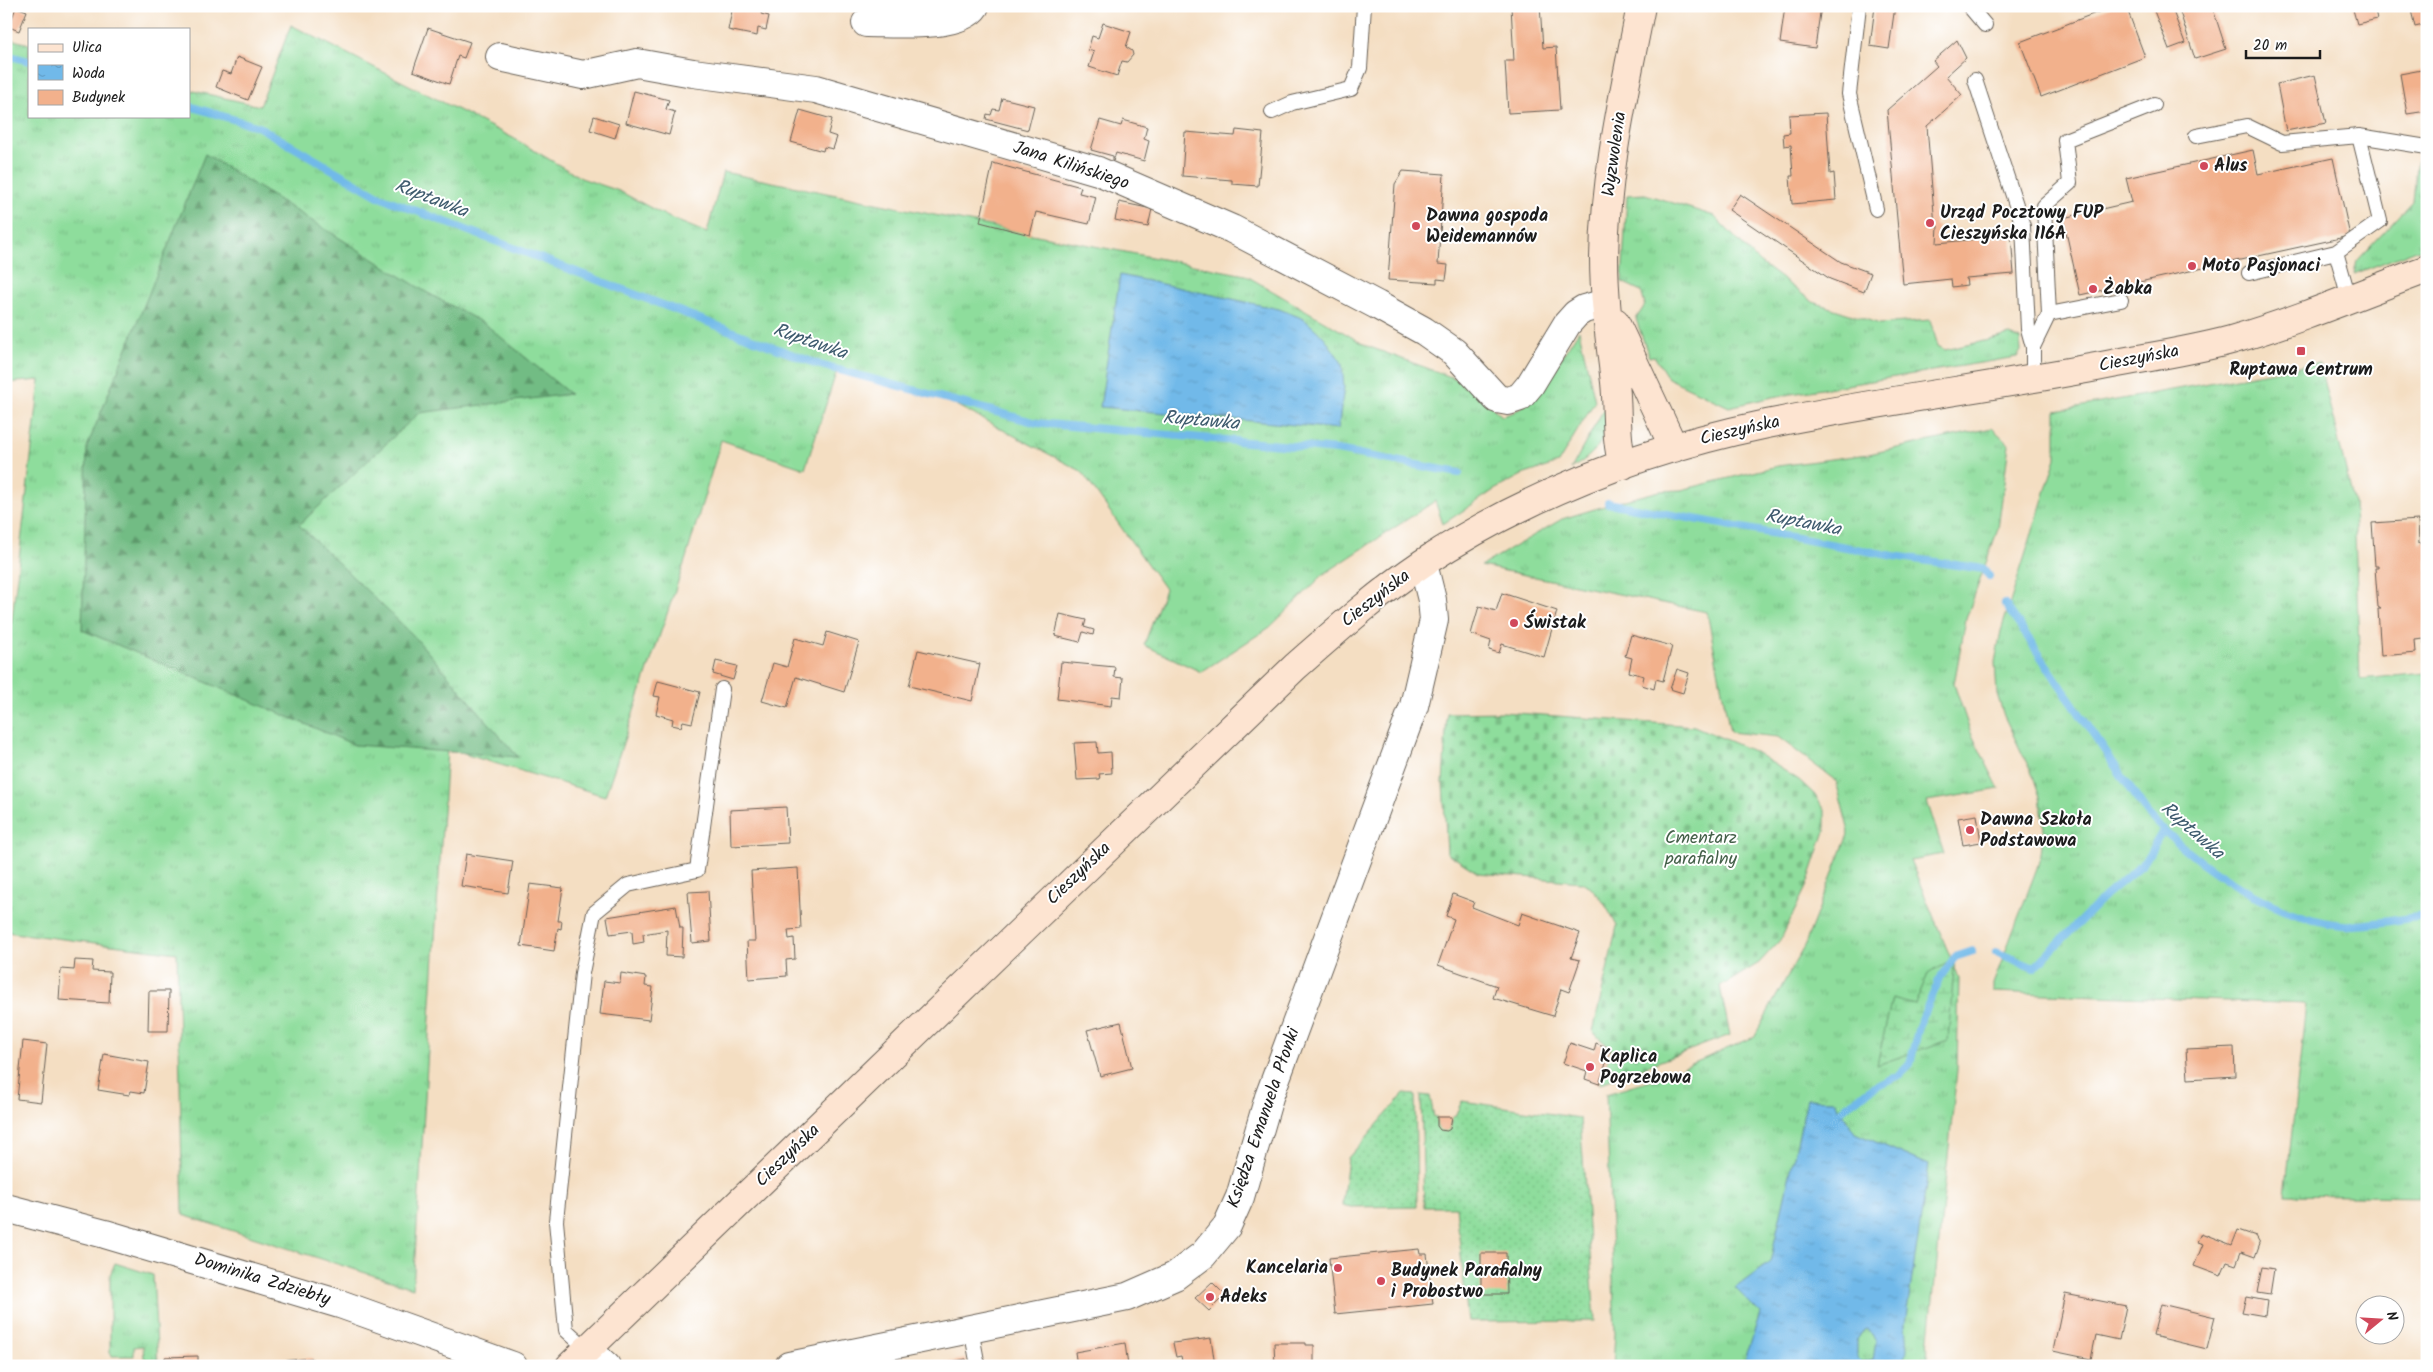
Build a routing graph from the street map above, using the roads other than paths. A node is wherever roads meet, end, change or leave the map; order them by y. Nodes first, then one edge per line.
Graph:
1 (975, 6) edge
2 (1364, 6) edge
3 (1641, 6) edge
4 (1859, 6) edge
5 (1969, 6) edge
6 (866, 22) dead end
7 (1985, 25) dead end
8 (500, 56) dead end
9 (1975, 80) dead end
10 (2154, 105) dead end
11 (1272, 112) dead end
12 (2196, 136) dead end
13 (2358, 136) junction
14 (2427, 147) edge
15 (1876, 209) dead end
16 (2336, 252) junction
17 (2427, 269) edge
18 (2249, 273) dead end
19 (2349, 298) junction
20 (2121, 300) dead end
21 (1606, 303) junction
22 (2049, 314) junction
23 (2033, 347) junction
24 (2033, 380) junction
25 (1674, 448) junction
26 (1623, 465) junction
27 (1423, 564) junction
28 (722, 688) dead end
29 (6, 1208) edge
30 (971, 1329) junction
31 (588, 1360) edge
32 (513, 1366) edge
33 (789, 1366) edge
34 (978, 1366) edge

1 - 6 street
2 - 11 lane
3 - 21 main road, Wyzwolenia
4 - 15 lane
5 - 7 lane
8 - 21 street, Jana Kilińskiego
9 - 23 lane
10 - 22 lane
12 - 13 lane
13 - 14 lane
13 - 16 lane
16 - 18 lane
16 - 19 lane
17 - 19 main road, Cieszyńska
19 - 24 main road, Cieszyńska
20 - 22 lane
21 - 25 main road, Wyzwolenia
21 - 26 main road, Wyzwolenia
22 - 23 lane
23 - 24 lane
24 - 25 main road, Cieszyńska
25 - 26 main road, Cieszyńska
26 - 27 main road, Cieszyńska
27 - 30 street, Księdza Emanuela Płonki
27 - 31 main road, Cieszyńska
28 - 31 lane
29 - 32 street, Dominika Zdziebły
30 - 33 street, Księdza Emanuela Płonki
30 - 34 lane

